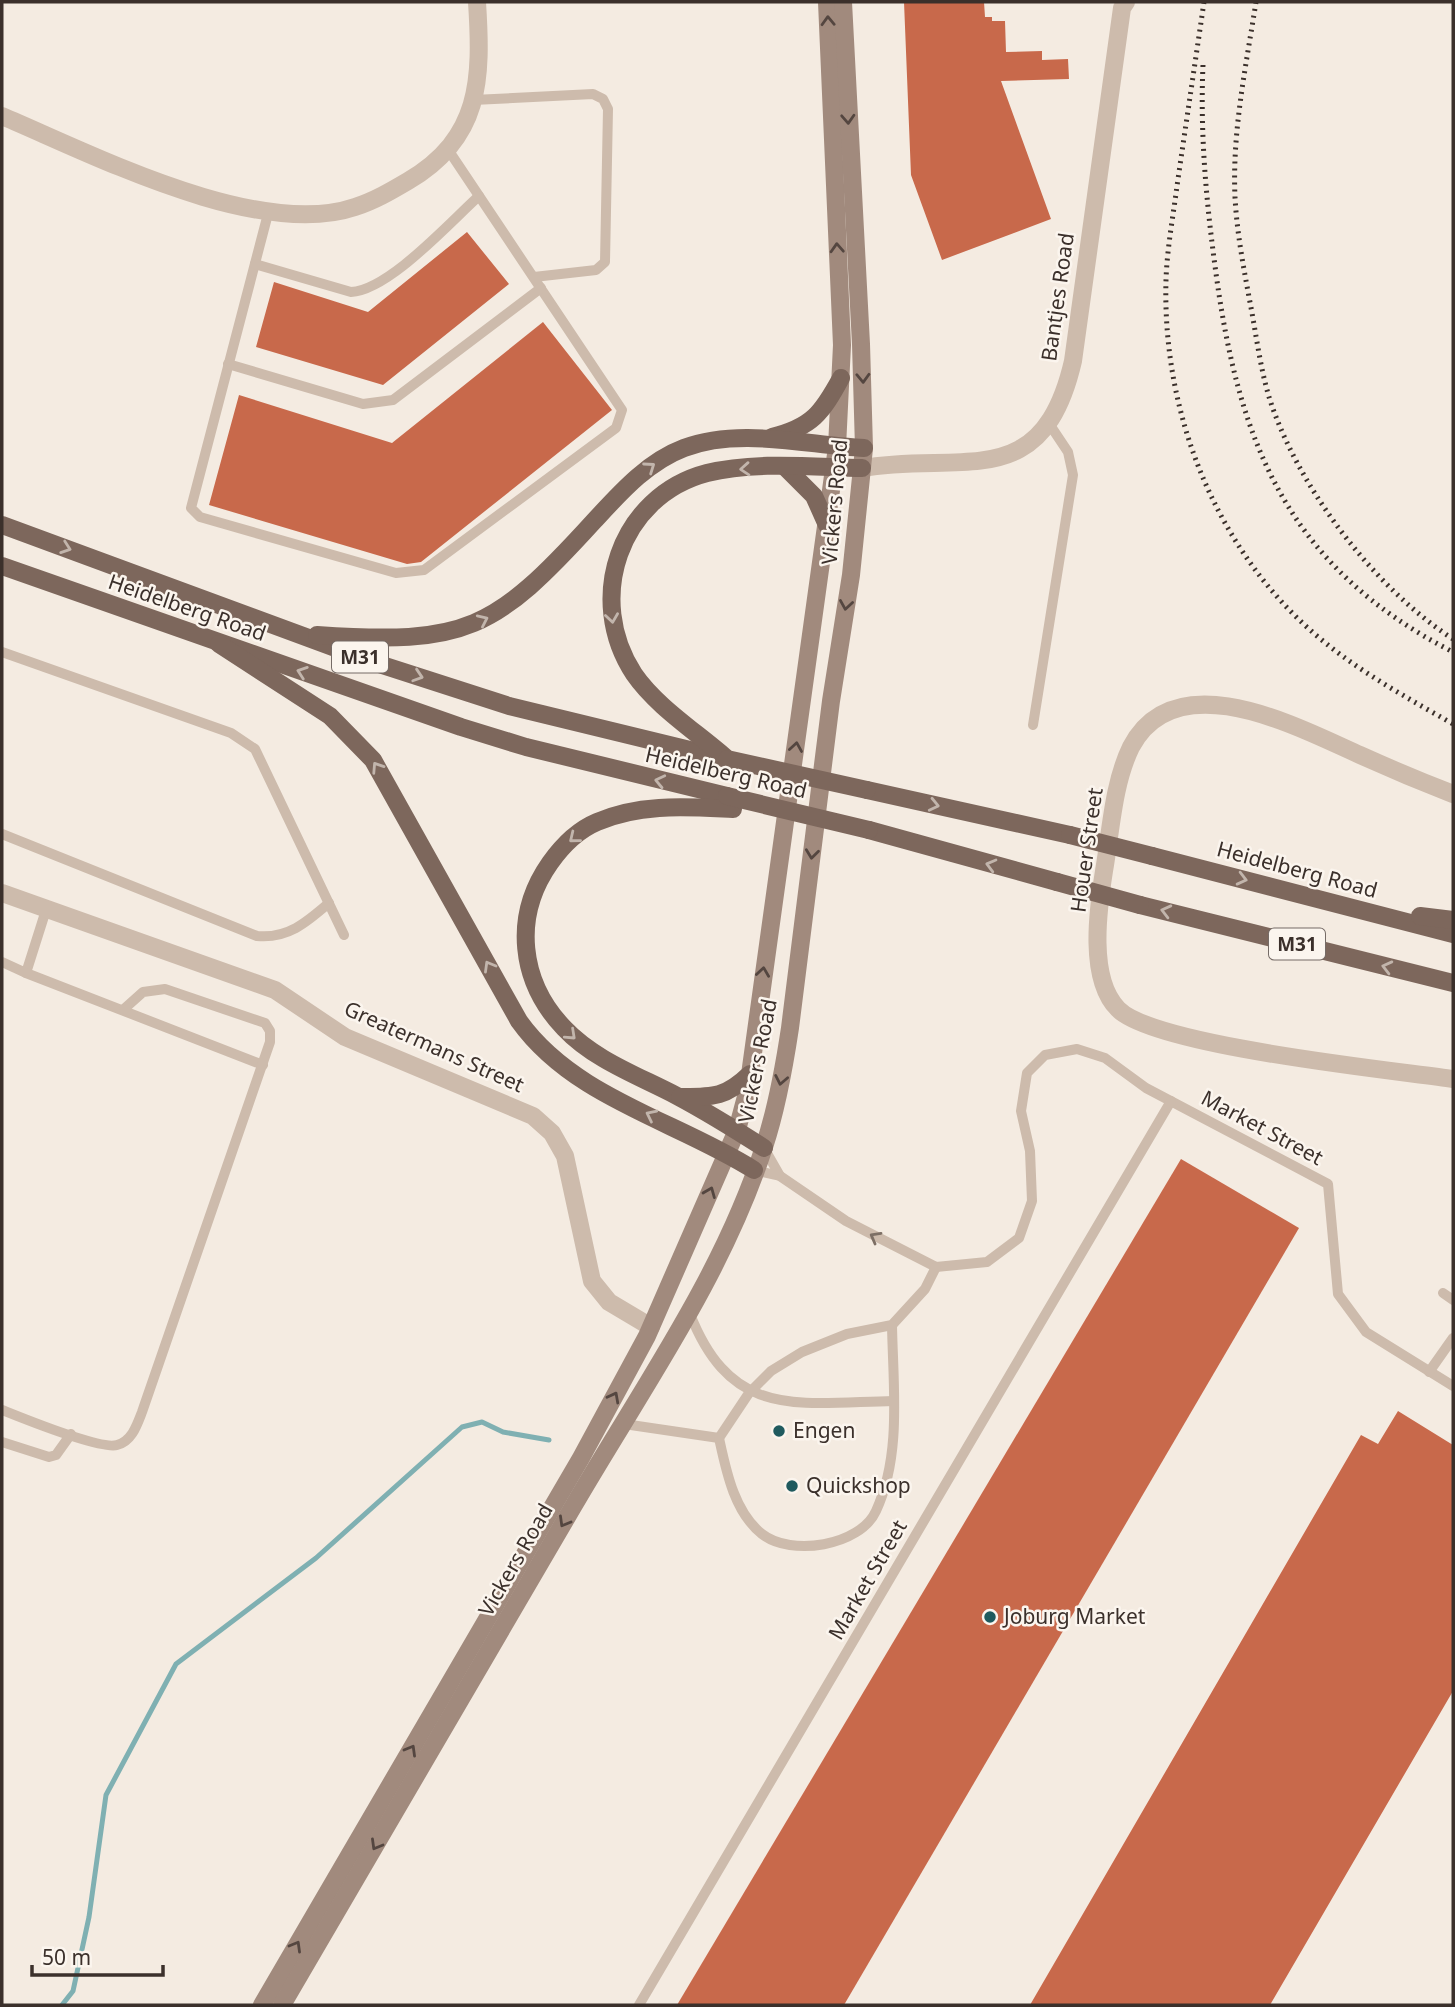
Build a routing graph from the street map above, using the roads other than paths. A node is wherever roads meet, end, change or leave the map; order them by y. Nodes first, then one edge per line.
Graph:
1 (477, 2) edge
2 (827, 2) edge
3 (843, 2) edge
4 (1122, 4) edge
5 (473, 100) junction
6 (2, 116) edge
7 (449, 151) junction
8 (480, 196) junction
9 (269, 210) junction
10 (255, 264) junction
11 (534, 277) junction
12 (541, 288) junction
13 (228, 365) junction
14 (841, 378) junction
15 (1048, 422) junction
16 (762, 440) junction
17 (837, 447) junction
18 (864, 448) junction
19 (895, 463) junction
20 (786, 468) junction
21 (835, 468) junction
22 (862, 468) junction
23 (827, 525) junction
24 (2, 526) edge
25 (2, 566) edge
26 (296, 634) junction
27 (219, 644) junction
28 (2, 652) edge
29 (1033, 725) dead end
30 (727, 759) junction
31 (1453, 794) edge
32 (730, 803) junction
33 (2, 834) edge
34 (2, 893) edge
35 (329, 903) junction
36 (1350, 908) junction
37 (46, 910) junction
38 (1453, 920) edge
39 (1453, 934) edge
40 (344, 935) dead end
41 (2, 962) edge
42 (26, 973) junction
43 (1453, 983) edge
44 (124, 1009) junction
45 (262, 1065) junction
46 (750, 1074) junction
47 (1453, 1079) edge
48 (680, 1097) junction
49 (1171, 1101) junction
50 (737, 1130) junction
51 (764, 1148) junction
52 (726, 1152) junction
53 (754, 1170) junction
54 (780, 1176) junction
55 (936, 1267) junction
56 (1443, 1293) dead end
57 (1453, 1300) edge
58 (690, 1314) junction
59 (892, 1325) junction
60 (651, 1327) junction
61 (1453, 1338) edge
62 (1429, 1371) junction
63 (1453, 1386) edge
64 (749, 1393) junction
65 (892, 1401) junction
66 (2, 1410) edge
67 (624, 1424) junction
68 (71, 1434) junction
69 (719, 1438) junction
70 (2, 1442) edge
71 (262, 2005) edge
72 (282, 2005) edge
73 (639, 2005) edge

1 - 5 street
14 -> 2 main road, Vickers Road
3 -> 18 main road, Vickers Road
4 - 15 street, Bantjes Road
5 - 7 street
5 - 11 lane
6 - 9 street
7 - 8 lane
7 - 9 street
8 - 10 lane
8 - 11 lane
9 - 10 lane
10 - 13 lane
11 - 12 lane
12 - 13 lane
12 - 13 lane
14 - 16 main road
14 - 17 main road, Vickers Road
15 - 19 street, Bantjes Road
15 - 29 lane
16 - 17 main road
26 -> 16 main road
17 - 18 main road
17 - 21 main road, Vickers Road
18 - 19 street, Bantjes Road
18 - 22 main road, Vickers Road
19 - 22 street, Bantjes Road
20 - 21 main road
20 - 23 main road
20 -> 30 main road
21 - 22 main road
21 - 23 main road, Vickers Road
22 -> 51 main road, Vickers Road
46 -> 23 main road, Vickers Road
24 -> 26 main road, Heidelberg Road / M31
25 - 27 main road, Heidelberg Road / M31
26 -> 30 main road, Heidelberg Road / M31
32 -> 27 main road, Heidelberg Road / M31
52 -> 27 main road
28 - 35 lane
30 -> 36 main road, Heidelberg Road / M31, bridge
31 - 47 street, Houer Street
43 -> 32 main road, Heidelberg Road / M31, bridge
32 -> 48 main road
33 - 35 lane
34 - 37 street, Greatermans Street
35 - 40 lane
36 - 38 main road
36 - 39 main road, Heidelberg Road / M31
37 - 42 lane
37 - 60 street, Greatermans Street
41 - 42 lane
42 - 44 lane
44 - 45 lane
44 - 45 lane
45 - 68 lane
46 - 48 main road
46 - 50 main road, Vickers Road
48 - 50 main road
49 - 55 lane, Market Street
49 - 62 lane, Market Street
49 - 73 lane, Market Street
50 - 51 main road
50 - 52 main road, Vickers Road
51 - 53 main road, Vickers Road
51 - 54 lane
52 - 53 main road
60 -> 52 main road, Vickers Road
53 - 54 lane
53 - 58 main road, Vickers Road
55 -> 54 lane
55 - 59 lane
56 - 57 lane
58 - 64 lane
58 - 67 main road, Vickers Road
59 - 64 lane
59 - 65 lane
71 -> 60 main road, Vickers Road
61 - 62 lane
62 - 63 lane, Market Street
64 - 65 lane
64 - 69 lane
65 - 69 lane
66 - 68 lane
67 - 69 lane
67 -> 72 main road, Vickers Road
68 - 70 lane

